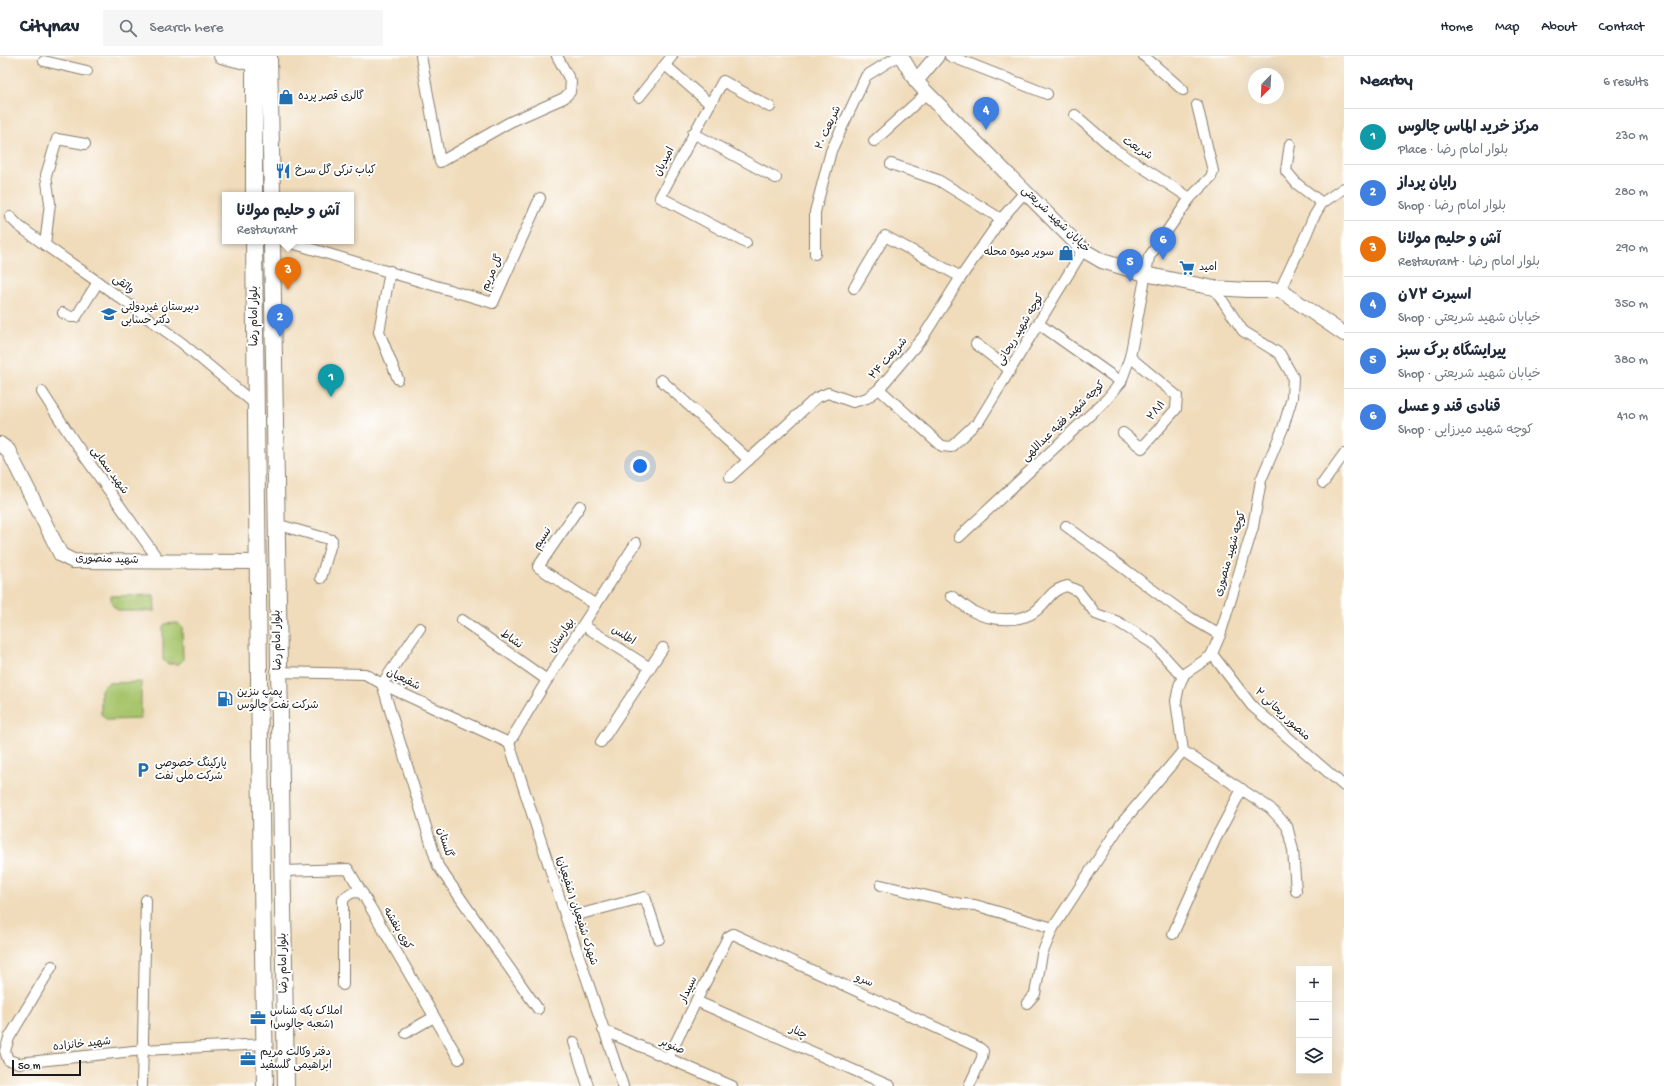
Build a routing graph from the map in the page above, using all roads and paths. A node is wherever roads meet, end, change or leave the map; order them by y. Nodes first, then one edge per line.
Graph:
1 (221, 56) edge
2 (269, 56) edge
3 (272, 56) edge
4 (421, 56) edge
5 (557, 56) edge
6 (672, 56) edge
7 (900, 56) edge
8 (937, 56) edge
9 (950, 56) edge
10 (1144, 56) edge
11 (250, 60) edge
12 (44, 61) dead end
13 (65, 61) edge
14 (665, 65) junction
15 (87, 71) dead end
16 (916, 81) junction
17 (1183, 90) dead end
18 (927, 94) junction
19 (1047, 94) dead end
20 (639, 97) dead end
21 (710, 104) junction
22 (1197, 105) dead end
23 (770, 107) dead end
24 (1075, 115) dead end
25 (246, 122) dead end
26 (693, 133) junction
27 (874, 140) dead end
28 (85, 144) dead end
29 (1290, 144) dead end
30 (891, 164) dead end
31 (776, 178) dead end
32 (1344, 188) edge
33 (254, 192) edge
34 (272, 192) edge
35 (277, 192) edge
36 (1025, 192) junction
37 (540, 198) dead end
38 (1190, 198) junction
39 (1322, 203) junction
40 (10, 217) dead end
41 (1001, 219) junction
42 (746, 243) dead end
43 (254, 244) edge
44 (272, 244) edge
45 (296, 244) edge
46 (45, 245) junction
47 (1083, 250) junction
48 (815, 254) dead end
49 (390, 271) junction
50 (1145, 274) junction
51 (961, 277) junction
52 (98, 282) junction
53 (854, 288) dead end
54 (1214, 288) junction
55 (1280, 290) junction
56 (63, 313) dead end
57 (1039, 324) junction
58 (1344, 334) edge
59 (976, 344) dead end
60 (1130, 357) junction
61 (1010, 370) junction
62 (398, 379) dead end
63 (661, 380) dead end
64 (1122, 382) junction
65 (879, 389) junction
66 (42, 392) dead end
67 (256, 405) junction
68 (1122, 433) dead end
69 (0, 444) edge
70 (1344, 454) edge
71 (750, 460) junction
72 (730, 478) dead end
73 (1323, 483) dead end
74 (580, 506) dead end
75 (276, 524) junction
76 (1066, 526) dead end
77 (959, 537) dead end
78 (636, 543) dead end
79 (160, 562) junction
80 (258, 562) junction
81 (322, 578) dead end
82 (951, 596) dead end
83 (596, 605) junction
84 (462, 620) dead end
85 (583, 625) junction
86 (420, 628) dead end
87 (1220, 635) junction
88 (663, 648) dead end
89 (259, 650) junction
90 (278, 650) junction
91 (1212, 654) junction
92 (650, 668) junction
93 (278, 672) junction
94 (1183, 678) junction
95 (547, 680) junction
96 (382, 684) junction
97 (601, 742) dead end
98 (509, 743) junction
99 (1183, 751) junction
100 (281, 785) junction
101 (261, 786) junction
102 (1344, 786) edge
103 (1242, 789) junction
104 (282, 871) junction
105 (881, 885) dead end
106 (1296, 891) dead end
107 (363, 894) junction
108 (146, 900) dead end
109 (566, 918) junction
110 (1053, 928) junction
111 (734, 934) joint
112 (1173, 934) dead end
113 (659, 939) dead end
114 (52, 966) dead end
115 (343, 985) dead end
116 (696, 1001) junction
117 (1027, 1003) dead end
118 (538, 1009) dead end
119 (434, 1017) junction
120 (603, 1030) junction
121 (406, 1033) dead end
122 (574, 1042) dead end
123 (265, 1044) junction
124 (143, 1050) junction
125 (668, 1058) junction
126 (459, 1059) dead end
127 (142, 1086) edge
128 (265, 1086) edge
129 (286, 1086) edge
130 (588, 1086) edge
131 (623, 1086) edge
132 (732, 1086) edge
133 (890, 1086) edge
134 (968, 1086) edge

1 - 11 street
2 - 34 main road
3 - 35 street
4 - 5 street
6 - 14 street
7 - 16 street, خیابان شهید شریعتی
7 - 48 street, شریعت ۲۰
8 - 16 street
9 - 19 street
10 - 17 street
11 - 25 street
11 - 33 main road
12 - 13 street
13 - 15 street
14 - 20 street
14 - 21 street
16 - 18 street, خیابان شهید شریعتی
18 - 27 street
18 - 36 street, خیابان شهید شریعتی
21 - 23 street, امیدیان
21 - 26 street, امیدیان
22 - 38 street, کوچه شهید فقیه عبداللهی
24 - 38 street, شریعت
26 - 31 street
26 - 42 street, امیدیان
28 - 46 street
29 - 39 street
30 - 41 street
32 - 39 street
36 - 41 street, شریعت ۲۴
36 - 47 street, خیابان شهید شریعتی
37 - 49 street, گل مریم
38 - 50 street, کوچه شهید فقیه عبداللهی
39 - 55 street
40 - 46 street, واثقی
41 - 51 street, شریعت ۲۴
43 - 67 main road, بلوار امام رضا
44 - 75 main road, بلوار امام رضا
45 - 49 street
46 - 52 street, واثقی
47 - 50 street, خیابان شهید شریعتی
47 - 57 street, کوچه شهید ریحانی
49 - 62 street
50 - 54 street, خیابان شهید شریعتی
50 - 60 street, کوچه شهید فقیه عبداللهی
51 - 53 street
51 - 65 street, شریعت ۲۴
52 - 56 street
52 - 67 street, واثقی
54 - 55 street, خیابان شهید شریعتی
54 - 87 street, کوچه شهید منصوری
55 - 58 street
57 - 61 street, کوچه شهید ریحانی
57 - 64 street
59 - 61 street
60 - 64 street, کوچه شهید فقیه عبداللهی
60 - 68 street, ۲۸/۱
61 - 65 street, کوچه شهید ریحانی
63 - 71 street
64 - 77 street, کوچه شهید فقیه عبداللهی
65 - 71 street, شریعت ۲۴
66 - 79 street, شهید سمایی
67 - 80 main road, بلوار امام رضا
69 - 79 street, شهید منصوری
70 - 73 street
71 - 72 street, شریعت ۲۴
74 - 83 street, نسیم
75 - 81 street
75 - 90 main road, بلوار امام رضا
76 - 87 street
78 - 83 street, بهارستان
79 - 80 street, شهید منصوری
80 - 89 main road, بلوار امام رضا
82 - 94 street
83 - 85 street, بهارستان
84 - 95 street, نشاط
85 - 92 street, اطلس
85 - 95 street, بهارستان
86 - 96 street
87 - 91 street, کوچه شهید منصوری
88 - 92 street
89 - 90 main road
89 - 101 main road, بلوار امام رضا
90 - 93 main road, بلوار امام رضا
91 - 94 street
91 - 102 street, منصور ریحانی ۲
92 - 97 street
93 - 96 street, شفیعیان
93 - 100 main road, بلوار امام رضا
94 - 99 street
95 - 98 street, بهارستان
96 - 98 street, شفیعیان
96 - 118 street, گلستان
98 - 109 street, شهرک شفیعیان ( شفیعیان)
99 - 103 street
99 - 110 street
100 - 101 main road
100 - 104 main road, بلوار امام رضا
101 - 123 main road, بلوار امام رضا
103 - 106 street
103 - 112 street
104 - 107 street, کوی بنفشه
104 - 129 main road, بلوار امام رضا
105 - 110 street
107 - 115 street
107 - 119 street, کوی بنفشه
108 - 124 street
109 - 113 street
109 - 120 street, شهرک شفیعیان ( شفیعیان)
110 - 117 street
111 - 116 street, سپیدار
111 - 134 street, سرو
114 - 124 street, شهید خانزاده
116 - 125 street, سپیدار
116 - 133 street, چنار
119 - 121 street
119 - 126 street, کوی بنفشه
120 - 125 street, صنوبر
120 - 131 street, شهرک شفیعیان ( شفیعیان)
122 - 130 street
123 - 124 street, شهید خانزاده
123 - 128 main road, بلوار امام رضا
124 - 127 street
125 - 132 street, صنوبر

